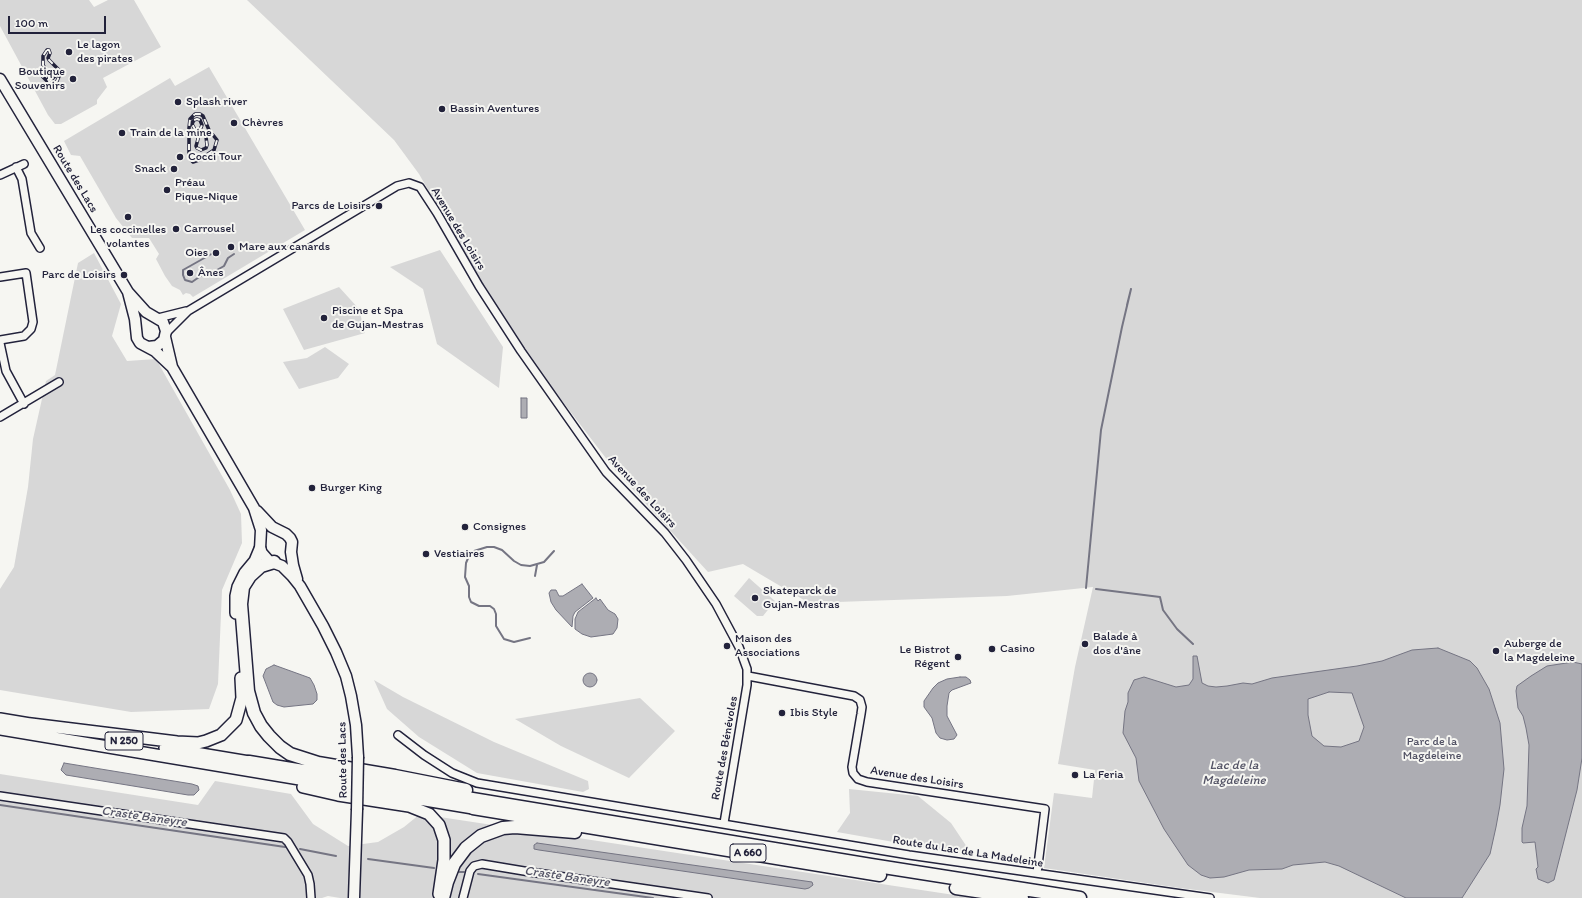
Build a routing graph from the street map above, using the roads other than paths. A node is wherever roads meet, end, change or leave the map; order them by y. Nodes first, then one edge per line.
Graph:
1 (0, 79) edge
2 (24, 164) dead end
3 (16, 167) junction
4 (0, 175) edge
5 (40, 248) dead end
6 (0, 277) edge
7 (128, 292) junction
8 (188, 311) junction
9 (155, 317) junction
10 (136, 328) junction
11 (165, 335) junction
12 (0, 340) edge
13 (0, 343) edge
14 (148, 346) junction
15 (172, 367) junction
16 (59, 382) dead end
17 (24, 404) junction
18 (0, 417) edge
19 (254, 508) junction
20 (277, 530) junction
21 (261, 544) junction
22 (291, 552) junction
23 (274, 562) junction
24 (300, 586) junction
25 (748, 676) junction
26 (0, 719) edge
27 (23, 723) junction
28 (0, 729) edge
29 (398, 735) dead end
30 (246, 766) junction
31 (0, 796) edge
32 (473, 808) joint
33 (724, 823) junction
34 (622, 824) junction
35 (787, 860) junction
36 (1037, 874) junction
37 (311, 898) edge
38 (354, 898) edge
39 (438, 898) edge
40 (443, 898) edge
41 (463, 898) edge
42 (708, 898) edge
43 (1022, 898) edge
44 (1080, 898) edge
45 (1210, 898) edge

1 - 7 main road, Route des Lacs
2 - 3 street
3 - 4 street
3 - 5 street
6 - 12 street
7 - 9 main road, Route des Lacs
7 - 10 main road, Route des Lacs
8 - 9 street, Avenue des Loisirs
8 - 11 street, Avenue des Loisirs
8 - 25 street, Avenue des Loisirs
9 - 10 main road
9 - 11 main road, Route des Lacs
10 - 14 main road, Route des Lacs
11 - 14 main road
11 - 15 main road, Route des Lacs
13 - 17 street
14 - 15 main road, Route des Lacs
15 - 19 main road, Route des Lacs
16 - 17 street
17 - 18 street
19 - 20 main road, Route des Lacs
19 - 21 main road, Route des Lacs
20 - 21 main road
20 - 22 main road, Route des Lacs
21 - 23 main road, Route des Lacs
21 - 27 highway
22 - 23 main road
22 - 24 main road, Route des Lacs
23 - 24 main road, Route des Lacs
23 - 34 highway
24 - 38 main road, Route des Lacs, bridge
25 - 33 street, Route des Bénévoles
25 - 36 street, Avenue des Loisirs
26 - 27 highway, N 250
27 - 30 highway, N 250
28 - 30 highway, N 250
29 - 33 street, Route du Lac de La Madeleine
30 - 32 highway, N 250
30 - 34 highway, A 660
30 - 39 highway
31 - 37 street
32 - 35 highway, A 660
33 - 36 street, Route du Lac de La Madeleine
34 - 44 highway, A 660
35 - 40 highway
35 - 43 highway, A 660
36 - 45 street, Route du Lac de La Madeleine
41 - 42 street

